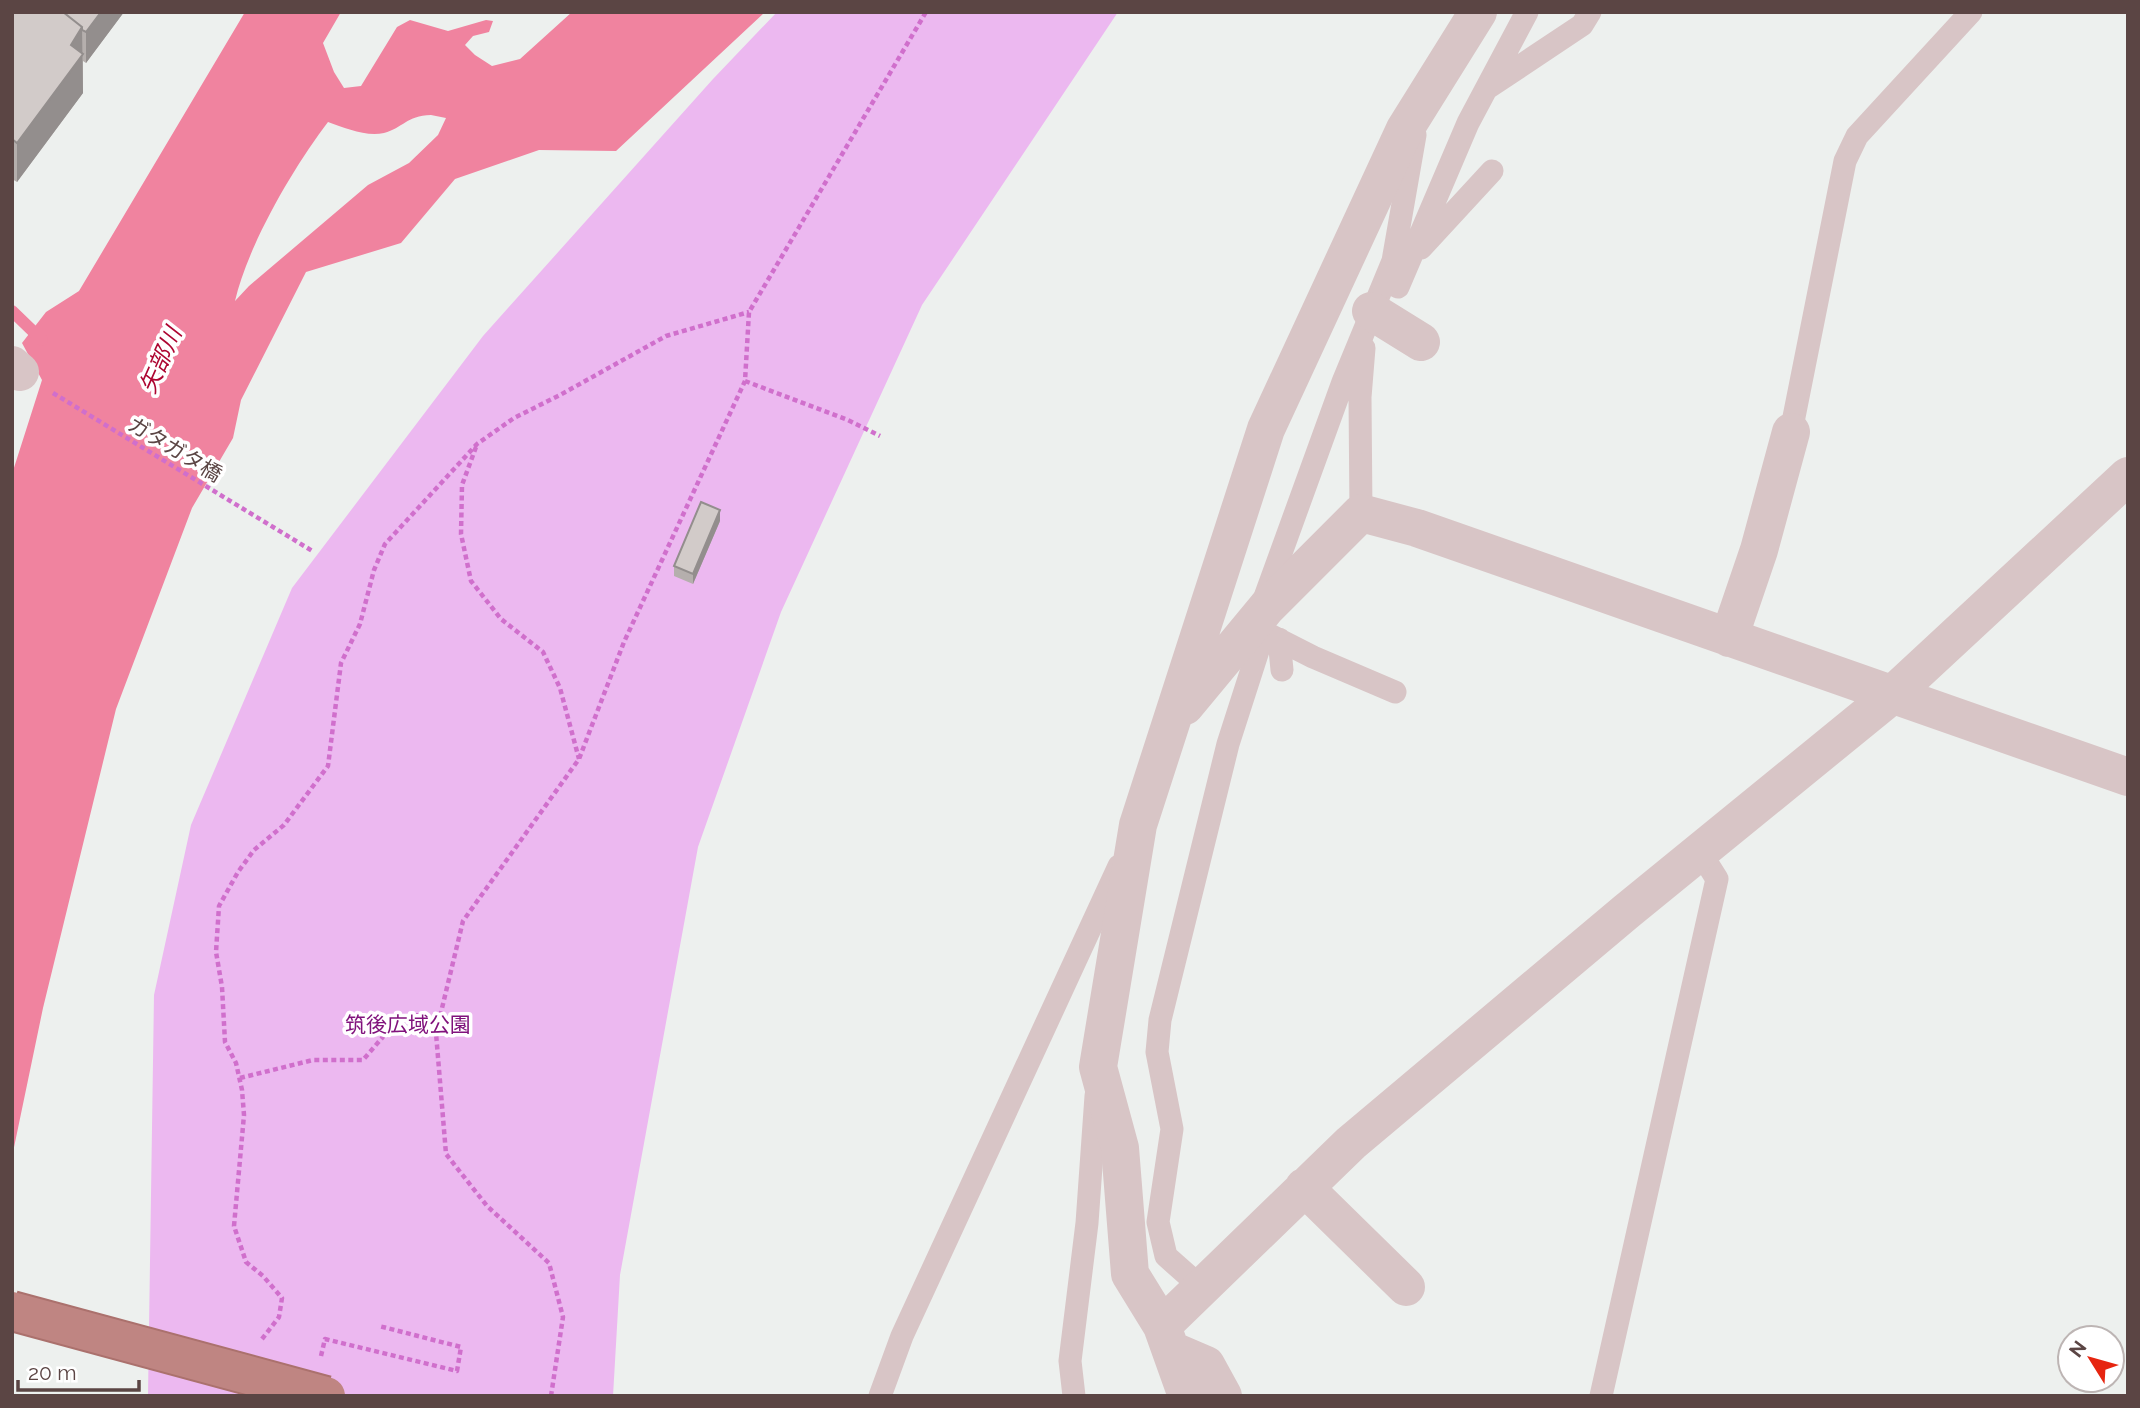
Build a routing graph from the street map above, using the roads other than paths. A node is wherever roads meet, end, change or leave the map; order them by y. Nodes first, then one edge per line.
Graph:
1 (1478, 12) edge
2 (1527, 12) edge
3 (1590, 12) edge
4 (1972, 12) edge
5 (1486, 88) junction
6 (1420, 105) junction
7 (1493, 170) dead end
8 (1408, 263) junction
9 (1374, 318) junction
10 (1421, 342) dead end
11 (1791, 432) joint
12 (2128, 476) edge
13 (1362, 513) junction
14 (1267, 630) junction
15 (1729, 638) junction
16 (1283, 670) dead end
17 (1395, 692) dead end
18 (1892, 695) junction
19 (1170, 724) junction
20 (2128, 777) edge
21 (1138, 825) junction
22 (1700, 852) junction
23 (1098, 1067) junction
24 (1304, 1187) junction
25 (1406, 1287) dead end
26 (1202, 1288) junction
27 (12, 1311) edge
28 (1167, 1338) junction
29 (322, 1380) edge
30 (880, 1396) edge
31 (1074, 1396) edge
32 (1187, 1396) edge
33 (1223, 1396) edge
34 (1601, 1396) edge

1 - 6 street
2 - 5 lane
3 - 5 lane
4 - 11 lane
5 - 8 lane
6 - 9 lane
6 - 19 street
7 - 8 lane
8 - 9 lane
9 - 10 street
9 - 13 lane
9 - 14 lane
11 - 15 street
12 - 18 street
13 - 14 street
13 - 15 street
14 - 16 lane
14 - 17 lane
14 - 19 street
14 - 26 lane
15 - 18 street
18 - 20 street
18 - 22 street
19 - 21 street
21 - 23 street
21 - 30 lane
22 - 24 street
22 - 34 lane
23 - 28 street
23 - 31 lane
24 - 25 street
24 - 26 street
26 - 28 street
27 - 29 highway, bridge
28 - 32 street
28 - 33 street

